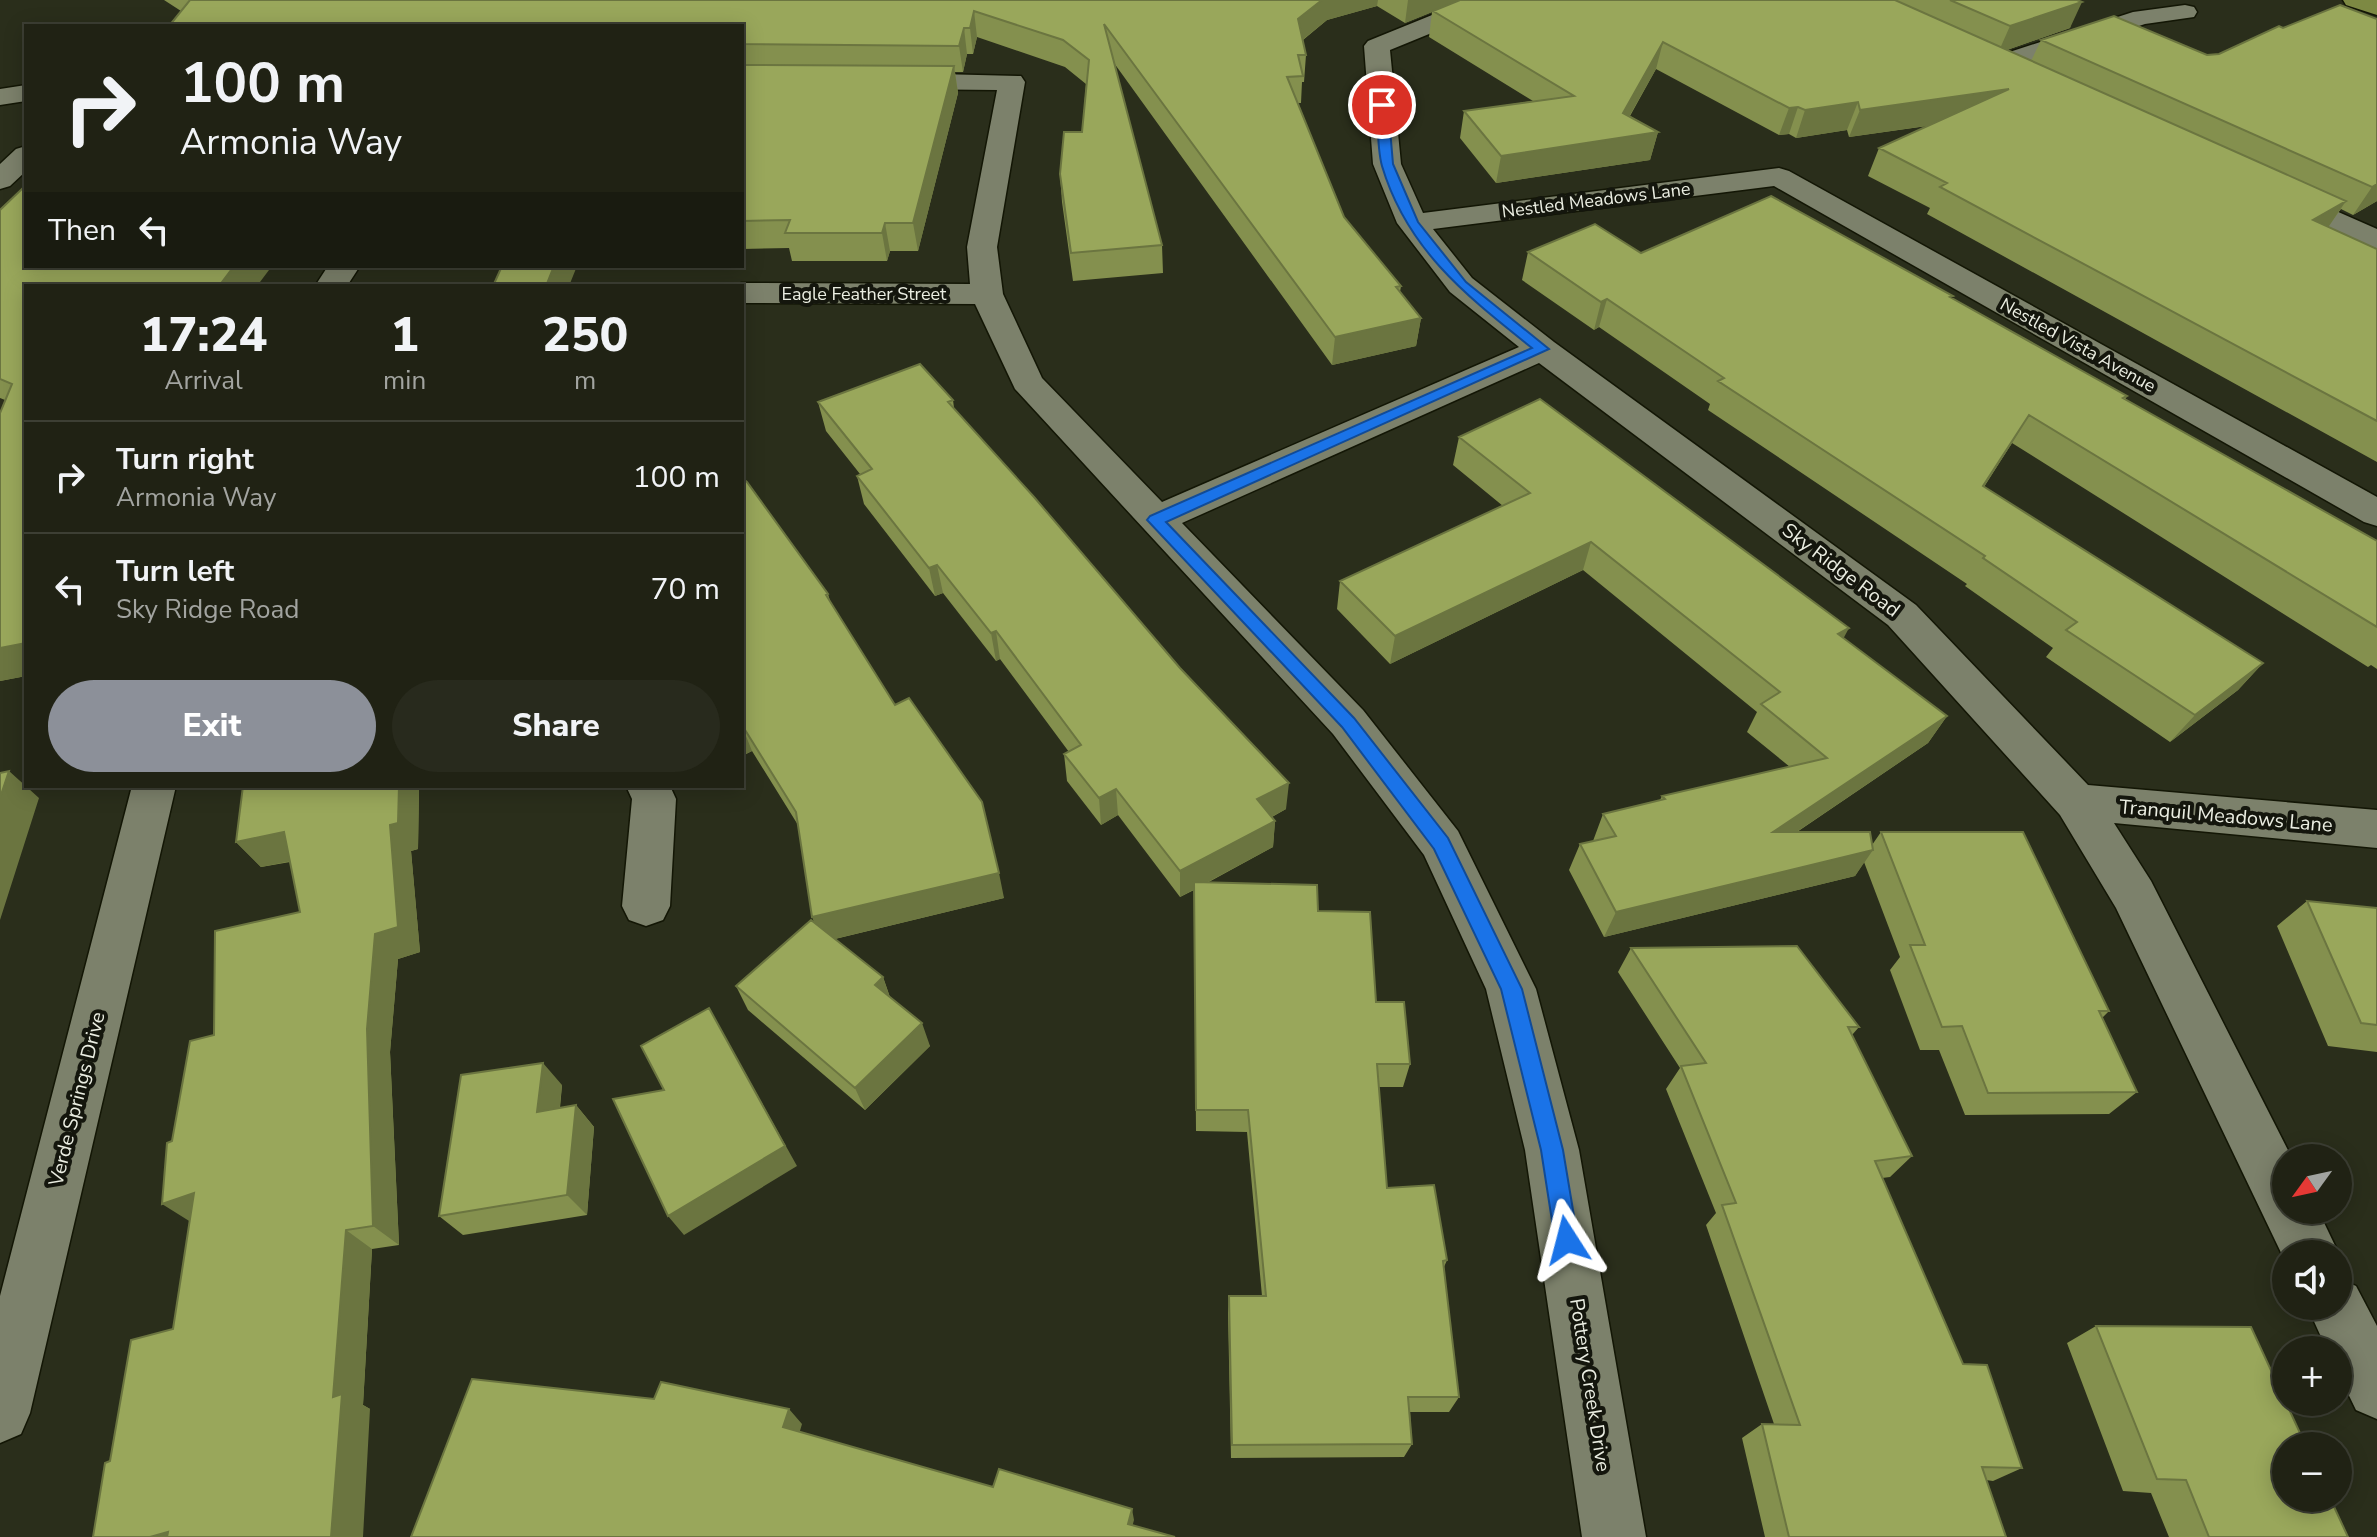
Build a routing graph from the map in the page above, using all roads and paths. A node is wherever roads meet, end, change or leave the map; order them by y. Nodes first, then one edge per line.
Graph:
1 (1491, 0) edge
2 (2355, 0) edge
3 (2377, 8) edge
4 (2185, 12) dead end
5 (1969, 52) edge
6 (1997, 65) junction
7 (2025, 78) edge
8 (869, 81) edge
9 (24, 93) edge
10 (0, 97) edge
11 (24, 157) edge
12 (1779, 177) joint
13 (0, 180) edge
14 (2250, 182) edge
15 (1412, 223) junction
16 (2377, 240) edge
17 (744, 293) edge
18 (987, 294) junction
19 (1542, 349) junction
20 (2377, 513) edge
21 (1155, 520) junction
22 (154, 788) edge
23 (649, 788) edge
24 (2076, 802) junction
25 (2377, 829) edge
26 (646, 906) dead end
27 (2272, 1176) edge
28 (2343, 1320) edge
29 (2377, 1389) edge
30 (0, 1413) edge
31 (1614, 1537) edge

1 - 15 street, Sky Ridge Road
2 - 3 main road
4 - 6 street
5 - 6 street
6 - 7 street
8 - 18 street, Pottery Creek Drive
9 - 10 street
11 - 13 street
12 - 15 street, Nestled Meadows Lane
12 - 20 street, Nestled Vista Avenue
14 - 16 street
15 - 19 street, Sky Ridge Road
17 - 18 street, Eagle Feather Street
18 - 21 street, Pottery Creek Drive
19 - 21 street
19 - 24 street, Sky Ridge Road
21 - 31 street, Pottery Creek Drive
22 - 30 street, Verde Springs Drive
23 - 26 street
24 - 25 street, Tranquil Meadows Lane
24 - 27 street, Sky Ridge Road
28 - 29 street

